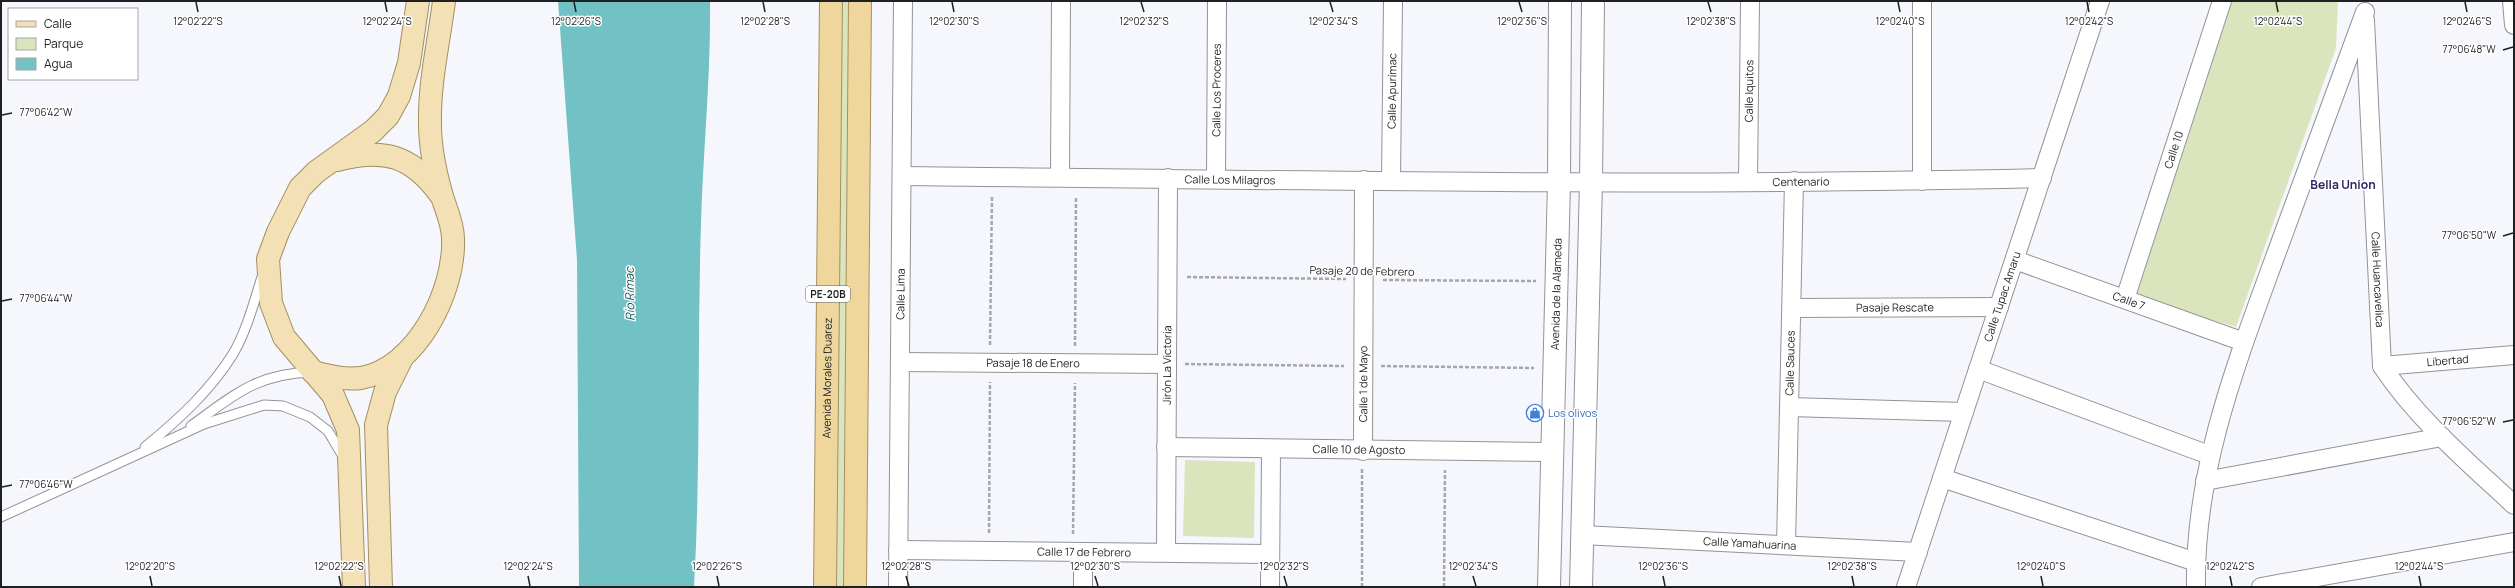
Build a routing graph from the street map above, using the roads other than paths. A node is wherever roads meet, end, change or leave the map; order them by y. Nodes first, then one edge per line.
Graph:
1 (418, 1) edge
2 (444, 1) edge
3 (831, 1) edge
4 (860, 1) edge
5 (903, 1) edge
6 (1061, 1) edge
7 (1218, 1) edge
8 (1393, 1) edge
9 (1560, 1) edge
10 (1593, 1) edge
11 (1750, 1) edge
12 (1922, 1) edge
13 (2222, 1) edge
14 (2512, 1) edge
15 (2099, 3) edge
16 (2364, 7) edge
17 (2514, 25) edge
18 (332, 161) junction
19 (902, 176) junction
20 (1060, 177) junction
21 (1168, 178) junction
22 (2042, 178) junction
23 (1216, 179) junction
24 (1364, 180) junction
25 (1392, 180) junction
26 (1748, 181) junction
27 (1794, 181) junction
28 (1922, 181) junction
29 (1559, 182) junction
30 (1591, 182) junction
31 (442, 196) junction
32 (268, 260) junction
33 (2015, 260) junction
34 (2125, 299) junction
35 (1999, 307) junction
36 (1792, 308) junction
37 (2244, 342) junction
38 (2514, 355) edge
39 (403, 356) junction
40 (900, 362) junction
41 (1167, 364) junction
42 (2382, 366) junction
43 (1978, 370) junction
44 (313, 372) junction
45 (1790, 408) junction
46 (1964, 412) junction
47 (175, 437) junction
48 (2442, 437) junction
49 (1166, 447) junction
50 (1271, 450) junction
51 (1362, 451) junction
52 (138, 452) junction
53 (1552, 452) junction
54 (2209, 455) junction
55 (348, 465) junction
56 (1942, 478) junction
57 (2205, 481) junction
58 (2514, 505) edge
59 (1, 517) edge
60 (1582, 535) junction
61 (2514, 542) edge
62 (1786, 545) junction
63 (898, 550) junction
64 (1083, 552) junction
65 (1166, 552) junction
66 (1918, 552) junction
67 (1270, 554) junction
68 (2196, 562) junction
69 (354, 587) edge
70 (381, 587) edge
71 (825, 587) edge
72 (855, 587) edge
73 (898, 587) edge
74 (1083, 587) edge
75 (1270, 587) edge
76 (1548, 587) edge
77 (1581, 587) edge
78 (1906, 587) edge
79 (2196, 587) edge
80 (2261, 587) edge

1 - 18 main road
2 - 31 main road
3 - 71 highway, Avenida Morales Duarez / PE-20B
4 - 72 highway, PE-20B
5 - 19 street, Calle Lima
6 - 20 street
7 - 23 street, Calle Los Proceres
8 - 25 street, Calle Apurímac
9 - 29 street, Avenida de la Alameda
10 - 30 street
11 - 26 street, Calle Iquitos
12 - 28 street
13 - 34 street, Calle 10
14 - 17 street
15 - 22 street, Calle Tupac Amaru
16 - 37 street
16 - 42 street, Calle Huancavelica
18 - 31 main road
18 - 32 main road
19 - 20 street, Calle Los Milagros
19 - 40 street, Calle Lima
20 - 21 street, Calle Los Milagros
21 - 23 street, Calle Los Milagros
21 - 41 street, Jirón La Victoria
22 - 28 street, Centenario
22 - 33 street, Calle Tupac Amaru
23 - 24 street, Calle Los Milagros
24 - 25 street, Calle Los Milagros
24 - 51 street, Calle 1 de Mayo
25 - 29 street, Calle Los Milagros
26 - 27 street, Centenario
26 - 30 street, Centenario
27 - 28 street, Centenario
27 - 36 street, Calle Sauces
29 - 30 street, Centenario
29 - 53 street, Avenida de la Alameda
30 - 60 street
31 - 39 main road
32 - 44 main road
32 - 52 lane
33 - 34 street, Calle 7
33 - 35 street, Calle Tupac Amaru
34 - 37 street, Calle 7
35 - 36 street, Pasaje Rescate
35 - 43 street, Calle Tupac Amaru
36 - 45 street, Calle Sauces
37 - 54 street
38 - 42 street, Libertad
39 - 44 main road
39 - 70 main road
40 - 41 street, Pasaje 18 de Enero
40 - 63 street, Calle Lima
41 - 49 street, Jirón La Victoria
42 - 48 street
43 - 46 street, Calle Tupac Amaru
43 - 54 street
44 - 47 lane
44 - 55 main road
45 - 46 street
45 - 62 street, Calle Sauces
46 - 56 street, Calle Tupac Amaru
47 - 52 lane
47 - 55 lane
48 - 57 street
48 - 58 street
49 - 50 street, Calle 10 de Agosto
49 - 65 street, Jirón La Victoria
50 - 51 street, Calle 10 de Agosto
50 - 67 street
51 - 53 street, Calle 10 de Agosto
52 - 59 lane
53 - 76 street, Avenida de la Alameda
54 - 57 street
55 - 69 main road
56 - 66 street, Calle Tupac Amaru
56 - 68 street
57 - 68 street
60 - 62 street, Calle Yamahuarina
60 - 77 street
61 - 80 street
62 - 66 street, Calle Yamahuarina
63 - 64 street, Calle 17 de Febrero
63 - 73 street, Calle Lima
64 - 65 street, Calle 17 de Febrero
64 - 74 street
65 - 67 street, Calle 17 de Febrero
66 - 78 street, Calle Tupac Amaru
67 - 75 street
68 - 79 street

